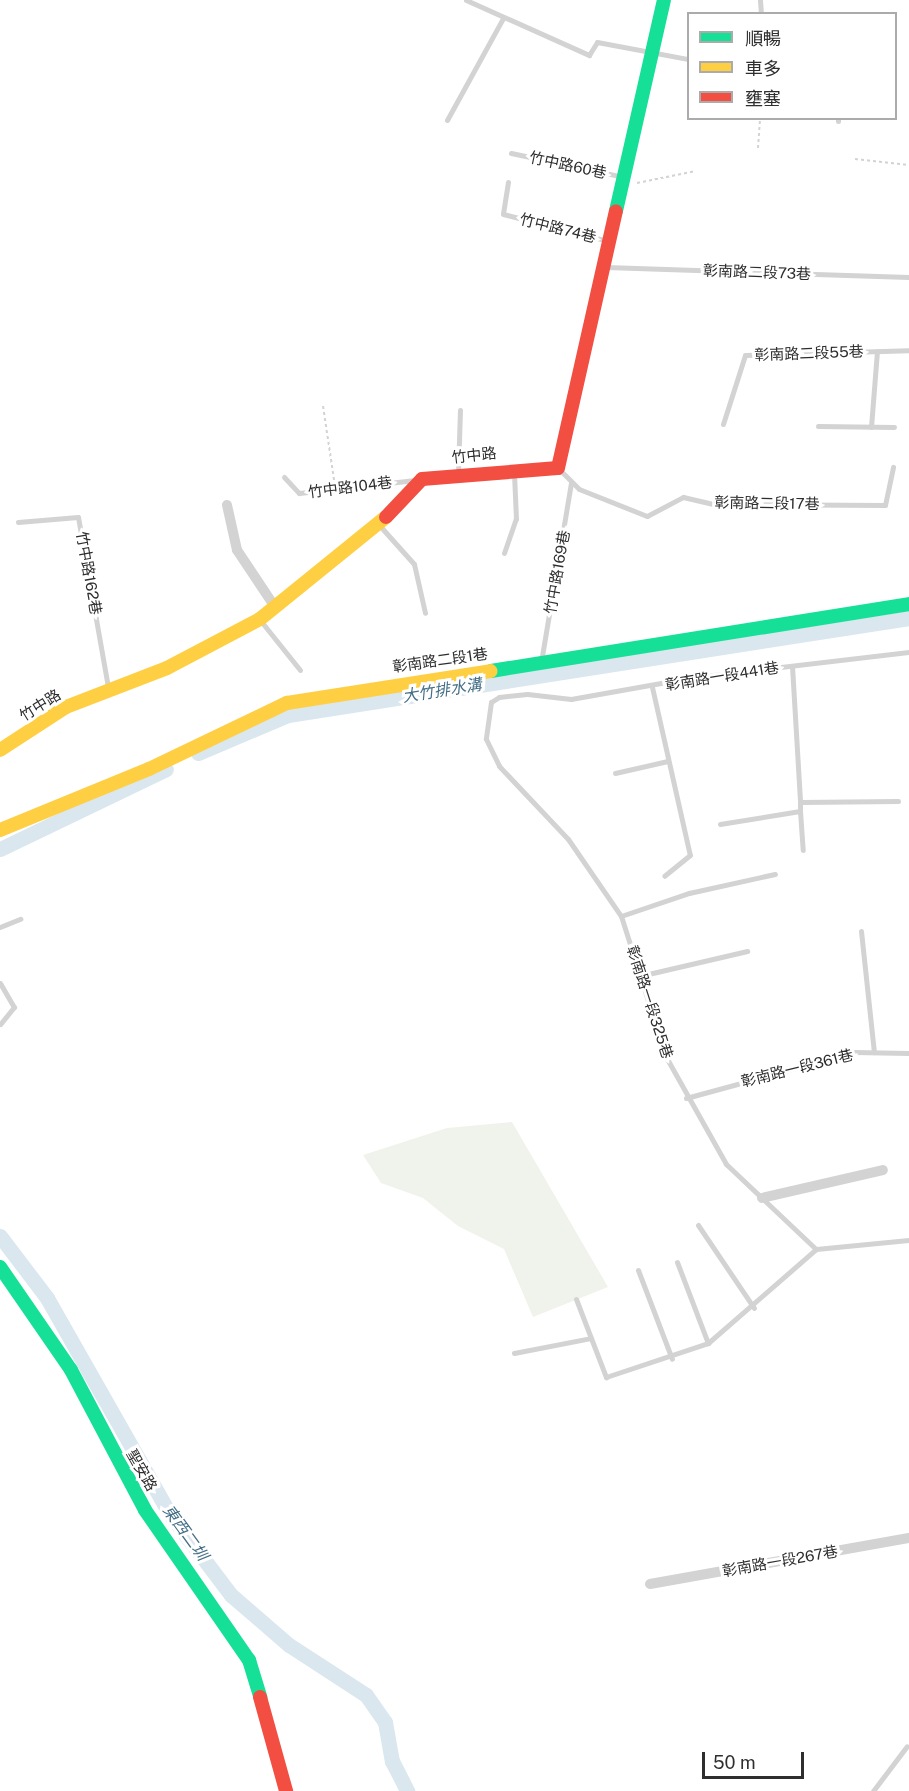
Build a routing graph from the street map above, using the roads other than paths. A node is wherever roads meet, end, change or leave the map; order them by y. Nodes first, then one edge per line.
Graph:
1 (466, 0) edge
2 (664, 0) edge
3 (504, 18) junction
4 (650, 53) junction
5 (687, 59) edge
6 (447, 120) dead end
7 (511, 153) dead end
8 (624, 181) junction
9 (507, 182) dead end
10 (610, 242) junction
11 (604, 267) junction
12 (909, 277) edge
13 (909, 350) edge
14 (877, 351) junction
15 (460, 410) dead end
16 (723, 424) dead end
17 (818, 426) dead end
18 (871, 427) junction
19 (894, 427) dead end
20 (893, 467) dead end
21 (514, 468) junction
22 (558, 468) junction
23 (458, 473) junction
24 (284, 477) dead end
25 (422, 479) junction
26 (571, 483) junction
27 (227, 505) dead end
28 (18, 522) dead end
29 (378, 525) junction
30 (504, 553) dead end
31 (909, 604) edge
32 (275, 607) junction
33 (425, 613) dead end
34 (260, 619) junction
35 (909, 652) edge
36 (541, 662) junction
37 (792, 666) junction
38 (300, 670) dead end
39 (652, 687) junction
40 (109, 689) junction
41 (499, 698) joint
42 (0, 750) edge
43 (668, 761) junction
44 (615, 773) dead end
45 (898, 801) dead end
46 (800, 802) junction
47 (800, 811) junction
48 (720, 824) dead end
49 (0, 830) edge
50 (803, 850) dead end
51 (775, 874) dead end
52 (664, 876) dead end
53 (621, 916) junction
54 (20, 919) dead end
55 (0, 927) edge
56 (861, 931) dead end
57 (747, 951) dead end
58 (644, 975) junction
59 (0, 982) edge
60 (0, 1024) edge
61 (873, 1052) junction
62 (909, 1053) edge
63 (686, 1098) junction
64 (883, 1170) dead end
65 (762, 1198) junction
66 (699, 1225) dead end
67 (909, 1240) edge
68 (816, 1249) junction
69 (677, 1262) dead end
70 (0, 1267) edge
71 (638, 1270) dead end
72 (576, 1299) dead end
73 (754, 1308) junction
74 (591, 1338) junction
75 (708, 1343) junction
76 (514, 1353) dead end
77 (672, 1359) junction
78 (909, 1538) edge
79 (650, 1584) dead end
80 (907, 1746) dead end
81 (286, 1791) edge
82 (873, 1791) edge

1 - 3 lane
2 - 4 street
3 - 4 lane
3 - 6 lane
4 - 5 lane
4 - 8 street
7 - 8 lane, 竹中路60巷
8 - 10 street
9 - 10 lane, 竹中路74巷
10 - 11 street
11 - 12 lane, 彰南路二段73巷
11 - 22 street
13 - 14 lane, 彰南路二段55巷
14 - 16 lane, 彰南路二段55巷
14 - 18 lane
15 - 23 lane
17 - 18 lane
18 - 19 lane
20 - 26 lane, 彰南路二段17巷
21 - 22 street, 竹中路
21 - 23 street, 竹中路
21 - 30 lane
22 - 26 lane, 彰南路二段17巷
23 - 25 street, 竹中路
24 - 25 lane, 竹中路104巷
25 - 29 street, 竹中路
26 - 36 lane, 竹中路169巷
27 - 32 street
28 - 40 lane, 竹中路162巷
29 - 32 street, 竹中路
29 - 33 lane
31 - 36 street, 彰南路二段1巷
32 - 34 street, 竹中路
34 - 38 lane
34 - 40 street, 竹中路
35 - 37 lane, 彰南路一段441巷
36 - 49 street, 彰南路二段1巷
37 - 39 lane, 彰南路一段441巷
37 - 46 lane
39 - 41 lane, 彰南路一段441巷
39 - 43 lane
40 - 42 street, 竹中路
41 - 53 lane, 彰南路一段325巷
43 - 44 lane
43 - 52 lane
45 - 46 lane
46 - 47 lane
47 - 48 lane
47 - 50 lane
51 - 53 lane
53 - 58 lane, 彰南路一段325巷
54 - 55 lane
56 - 61 lane
57 - 58 lane
58 - 63 lane, 彰南路一段325巷
59 - 60 lane
61 - 62 lane, 彰南路一段361巷
61 - 63 lane, 彰南路一段361巷
63 - 65 lane, 彰南路一段325巷
64 - 65 street
65 - 68 lane, 彰南路一段325巷
66 - 73 lane
67 - 68 lane
68 - 73 lane
69 - 75 lane
70 - 81 street, 聖安路
71 - 77 lane
72 - 74 lane
73 - 75 lane
74 - 76 lane
74 - 77 lane
75 - 77 lane
78 - 79 street, 彰南路一段267巷
80 - 82 lane

